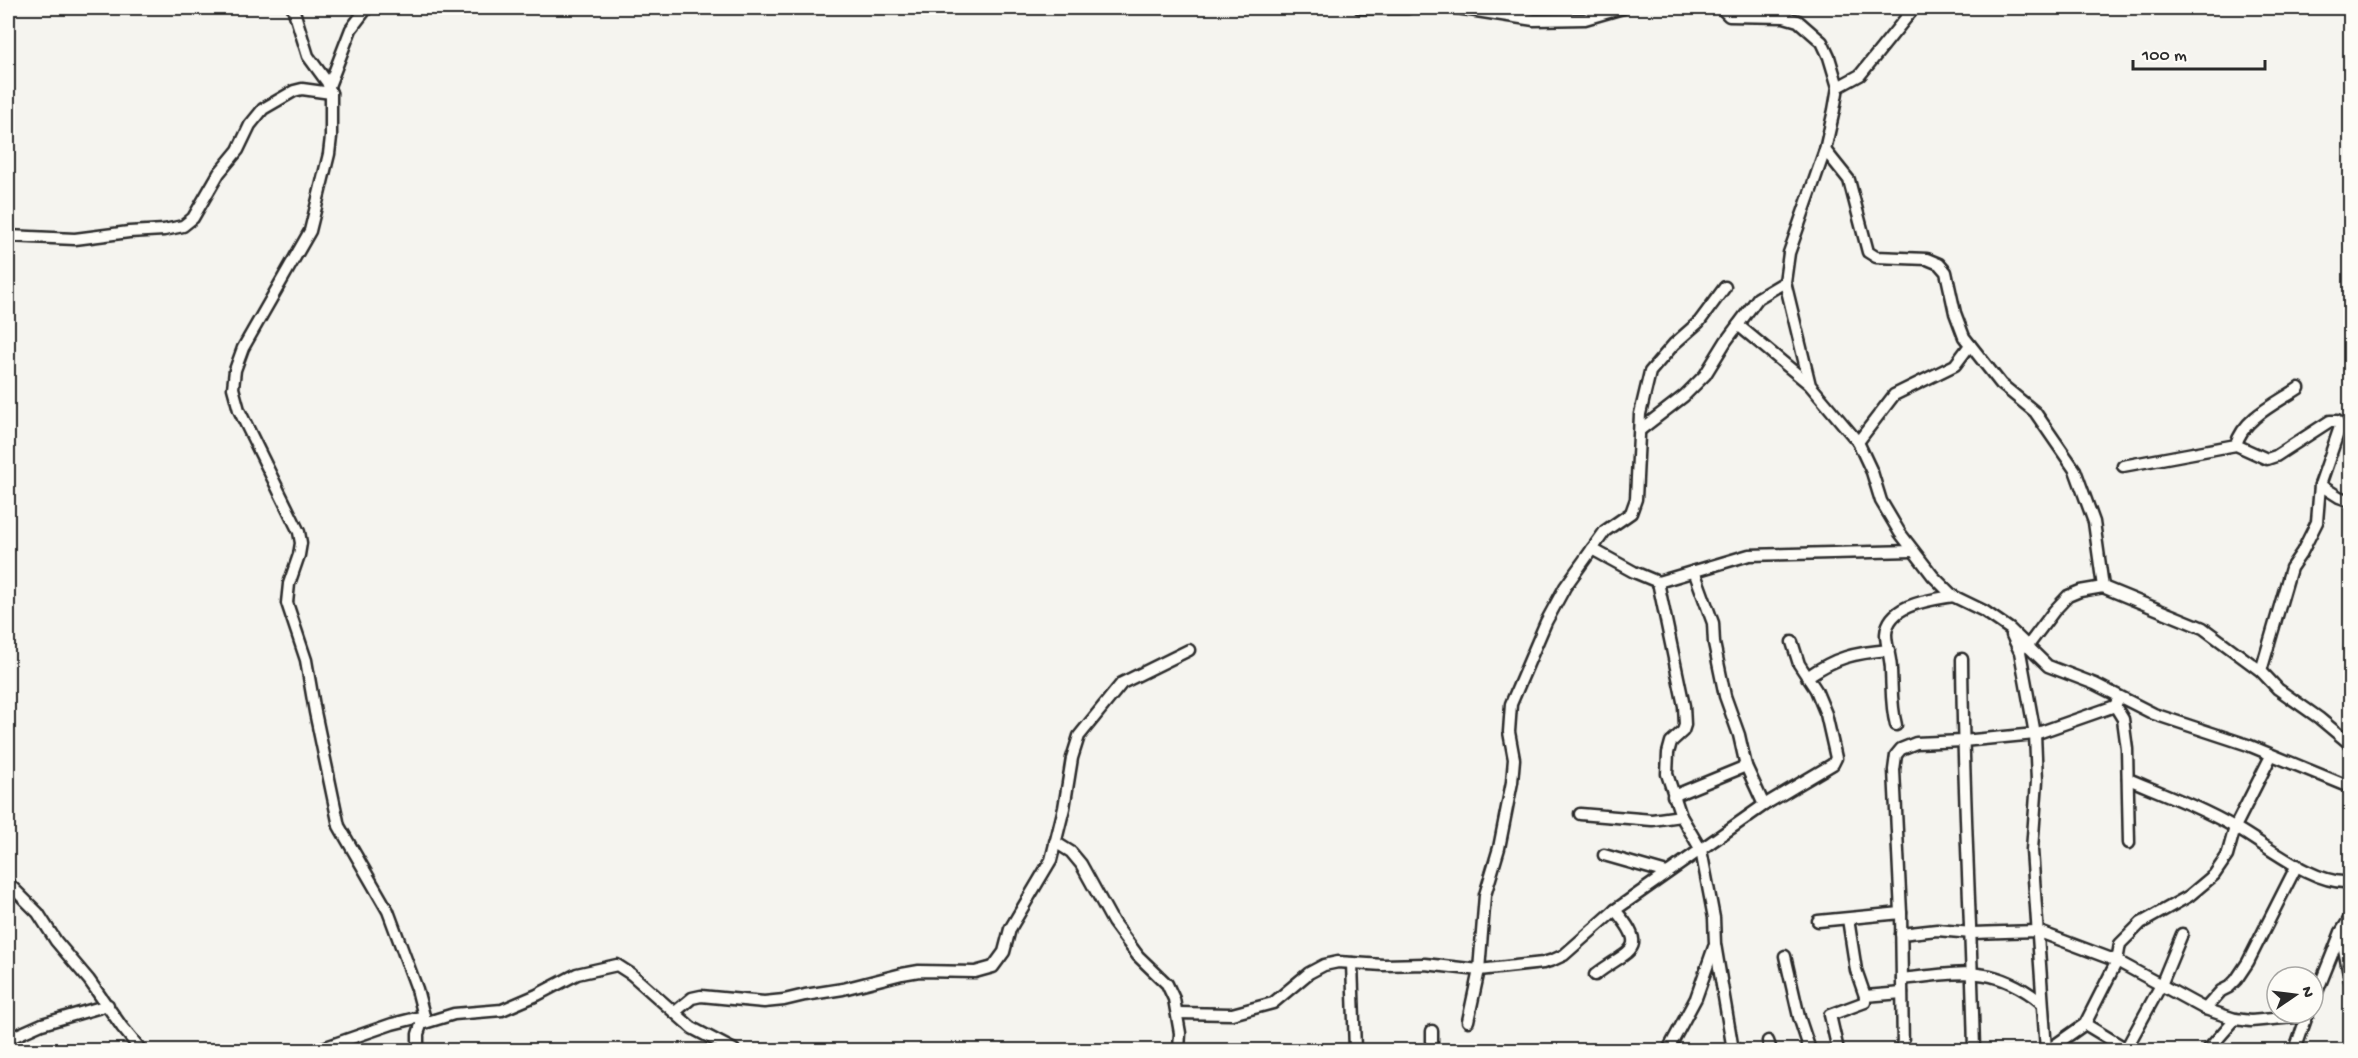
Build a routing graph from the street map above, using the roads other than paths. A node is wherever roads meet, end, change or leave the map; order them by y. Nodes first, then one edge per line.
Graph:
1 (293, 8) edge
2 (367, 8) edge
3 (1360, 8) edge
4 (1408, 8) edge
5 (1457, 8) edge
6 (1623, 8) edge
7 (1721, 8) edge
8 (1914, 8) edge
9 (1838, 87) junction
10 (330, 90) junction
11 (1825, 150) junction
12 (8, 236) edge
13 (1785, 282) junction
14 (1725, 287) dead end
15 (1738, 326) junction
16 (1970, 345) junction
17 (1810, 385) junction
18 (2299, 388) dead end
19 (2345, 428) edge
20 (1640, 430) junction
21 (1858, 442) junction
22 (2236, 446) junction
23 (2123, 466) dead end
24 (2320, 485) junction
25 (2350, 501) edge
26 (1592, 549) junction
27 (1913, 551) junction
28 (1695, 571) junction
29 (1658, 582) junction
30 (2103, 587) junction
31 (1953, 596) junction
32 (2010, 629) junction
33 (1792, 642) dead end
34 (2027, 647) junction
35 (1189, 650) dead end
36 (1889, 650) junction
37 (1962, 659) dead end
38 (2261, 671) junction
39 (1807, 677) junction
40 (2117, 701) junction
41 (1896, 725) dead end
42 (2035, 734) junction
43 (1963, 741) junction
44 (2350, 744) edge
45 (2271, 756) junction
46 (1746, 766) junction
47 (2127, 779) junction
48 (2350, 787) edge
49 (1673, 796) junction
50 (1764, 805) junction
51 (1580, 814) dead end
52 (1681, 816) junction
53 (2235, 827) junction
54 (1055, 842) junction
55 (2130, 843) dead end
56 (1701, 850) junction
57 (1604, 855) dead end
58 (2297, 865) junction
59 (1667, 873) junction
60 (2350, 882) edge
61 (8, 883) edge
62 (1615, 910) junction
63 (1901, 914) junction
64 (2350, 918) edge
65 (1848, 919) junction
66 (1818, 921) dead end
67 (2037, 931) junction
68 (1972, 933) junction
69 (2341, 933) junction
70 (1901, 934) junction
71 (2182, 934) dead end
72 (1715, 944) junction
73 (1785, 956) dead end
74 (2117, 961) junction
75 (1352, 963) junction
76 (1479, 970) junction
77 (1972, 972) junction
78 (2325, 972) edge
79 (1595, 975) dead end
80 (1902, 979) junction
81 (2350, 980) edge
82 (2161, 985) junction
83 (1902, 993) junction
84 (1865, 996) junction
85 (2042, 1003) junction
86 (108, 1005) junction
87 (2205, 1009) junction
88 (675, 1012) junction
89 (1177, 1013) junction
90 (2235, 1019) junction
91 (422, 1020) junction
92 (2265, 1020) edge
93 (1468, 1021) dead end
94 (2085, 1024) junction
95 (2304, 1025) edge
96 (1432, 1031) dead end
97 (8, 1039) edge
98 (141, 1050) edge
99 (317, 1050) edge
100 (418, 1050) edge
101 (734, 1050) edge
102 (1179, 1050) edge
103 (1355, 1050) edge
104 (1432, 1050) edge
105 (1668, 1050) edge
106 (1733, 1050) edge
107 (1810, 1050) edge
108 (1838, 1050) edge
109 (1903, 1050) edge
110 (1974, 1050) edge
111 (2047, 1050) edge
112 (2127, 1050) edge
113 (2208, 1050) edge
114 (2295, 1050) edge

1 - 10 street
2 - 10 street
3 - 4 street
5 - 6 street
7 - 9 street
8 - 9 street
9 - 11 street
10 - 12 street
10 - 91 street
11 - 13 street
11 - 16 street
13 - 15 street
13 - 17 street
14 - 20 street
15 - 17 street
15 - 20 street
16 - 21 street
16 - 30 street
17 - 21 street
18 - 22 street
19 - 22 street
19 - 24 street
20 - 26 street
21 - 27 street
22 - 23 street
24 - 25 street
24 - 38 street
26 - 29 street
26 - 76 street
27 - 28 street
27 - 31 street
28 - 29 street
28 - 46 street
29 - 49 street
30 - 34 street
30 - 38 street
31 - 32 street
31 - 36 street
32 - 34 street
32 - 42 street
33 - 39 street
34 - 40 street
35 - 54 street
36 - 39 street
36 - 41 street
37 - 43 street
38 - 44 street
39 - 50 street
40 - 42 street
40 - 45 street
40 - 47 street
42 - 43 street
42 - 67 street
43 - 63 street
43 - 68 street
45 - 48 street
45 - 53 street
46 - 49 street
46 - 50 street
47 - 53 street
47 - 55 street
49 - 52 street
50 - 56 street
51 - 52 street
52 - 56 street
53 - 58 street
53 - 74 street
54 - 88 street
54 - 89 street
56 - 59 street
56 - 72 street
57 - 59 street
58 - 60 street
58 - 87 street
59 - 62 street
61 - 86 street
62 - 76 street
62 - 79 street
63 - 65 street
63 - 70 street
64 - 69 street
65 - 66 street
65 - 84 street
67 - 68 street
67 - 74 street
67 - 85 street
68 - 70 street
68 - 77 street
69 - 78 street
69 - 81 street
70 - 80 street
71 - 82 street
72 - 105 street
72 - 106 street
73 - 107 street
74 - 82 street
74 - 94 street
75 - 76 street
75 - 89 street
75 - 103 street
76 - 93 street
77 - 80 street
77 - 85 street
77 - 110 street
80 - 83 street
82 - 87 street
82 - 112 street
83 - 84 street
83 - 109 street
84 - 108 street
85 - 111 street
86 - 97 street
86 - 98 street
87 - 90 street
88 - 91 street
88 - 101 street
89 - 102 street
90 - 92 street
90 - 113 street
91 - 99 street
91 - 100 street
94 - 111 street
94 - 112 street
95 - 114 street
96 - 104 street

